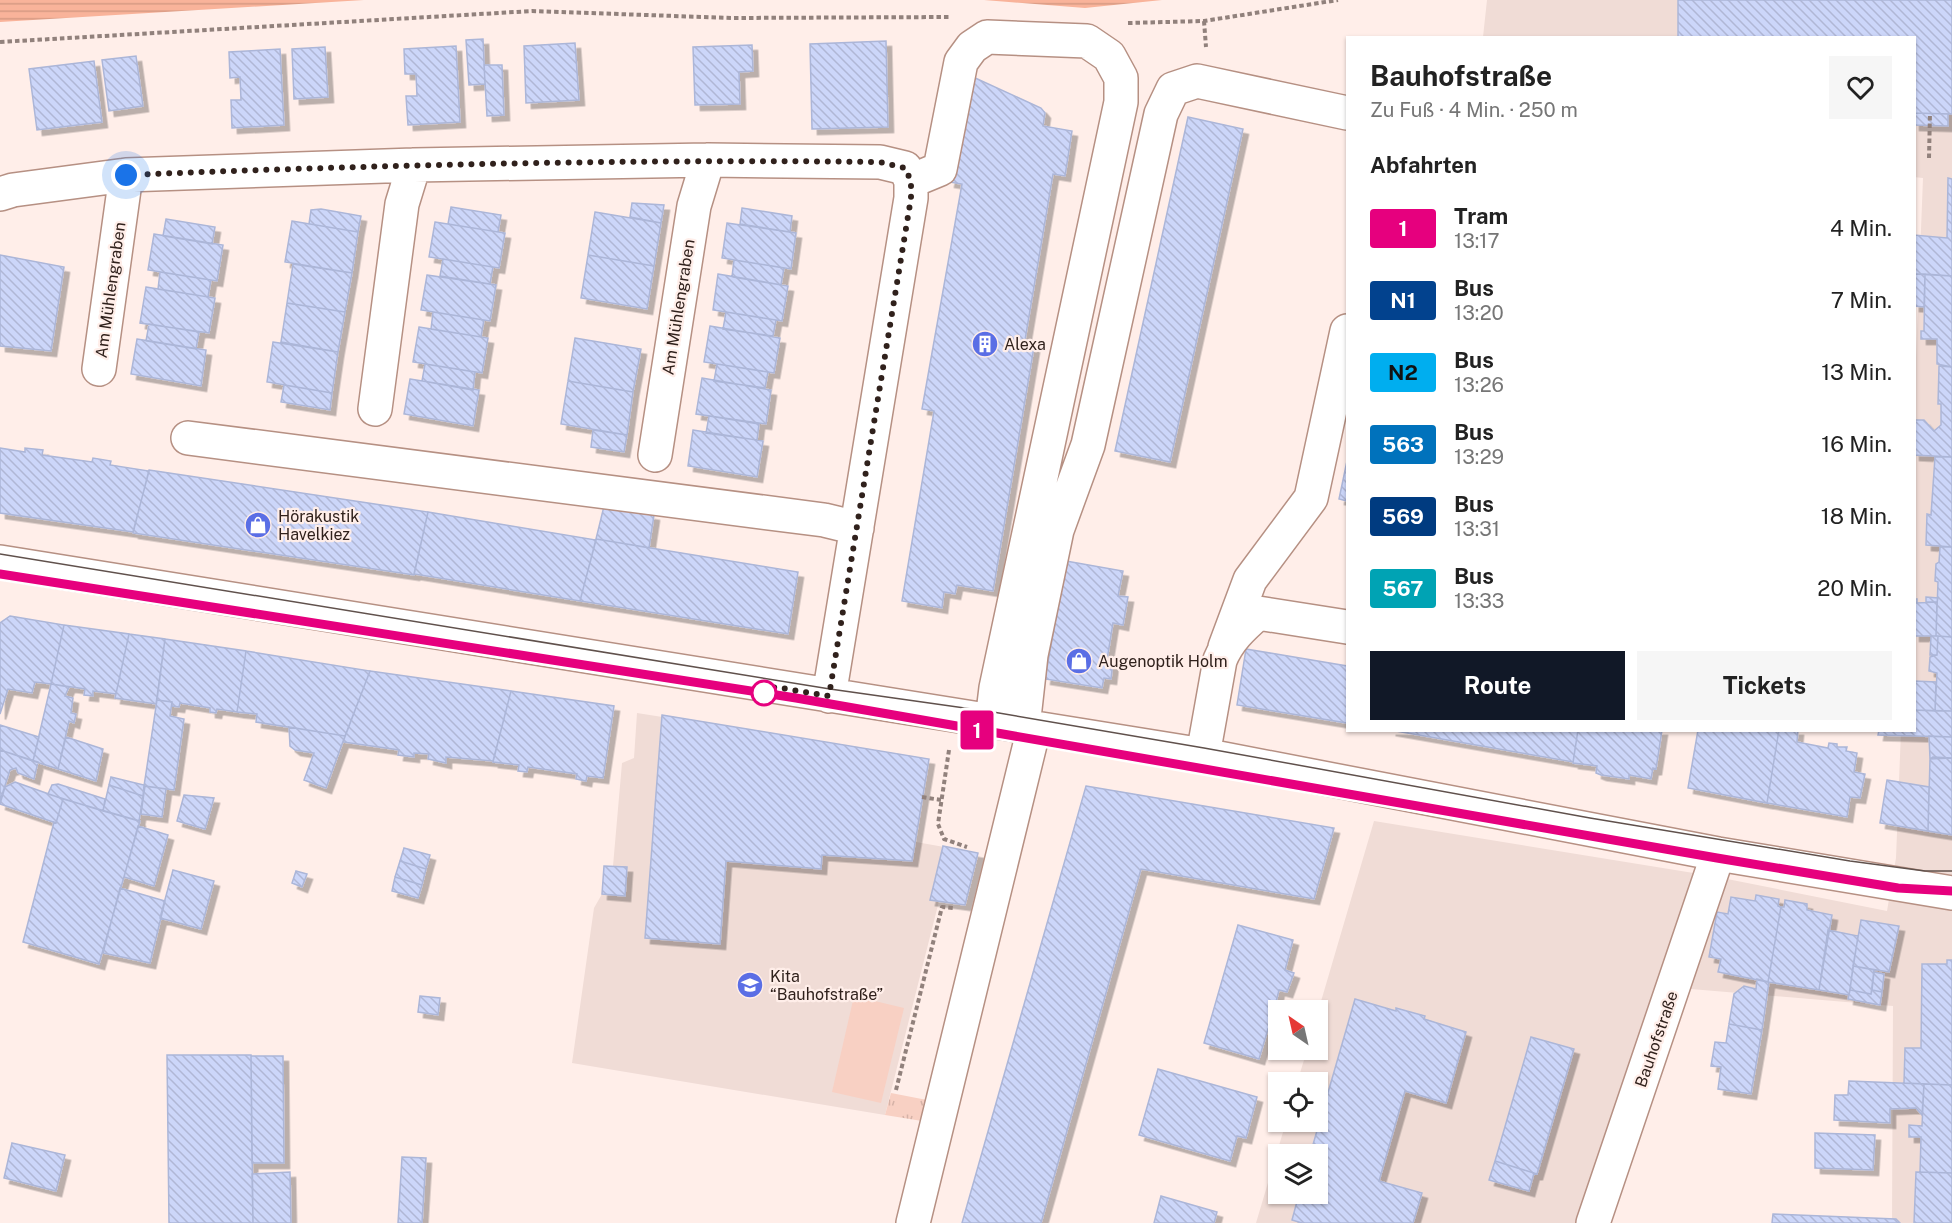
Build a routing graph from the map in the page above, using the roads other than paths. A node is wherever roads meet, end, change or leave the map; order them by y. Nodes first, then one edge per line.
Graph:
1 (1346, 113) edge
2 (708, 160) junction
3 (414, 165) junction
4 (126, 175) junction
5 (911, 181) junction
6 (0, 195) edge
7 (1346, 336) edge
8 (99, 369) dead end
9 (375, 409) dead end
10 (188, 438) dead end
11 (655, 455) dead end
12 (857, 528) junction
13 (0, 562) edge
14 (1346, 627) edge
15 (1225, 646) junction
16 (829, 696) junction
17 (1016, 725) junction
18 (1203, 755) junction
19 (1718, 854) junction
20 (1952, 893) edge
21 (913, 1223) edge
22 (1593, 1223) edge

1 - 17 street
2 - 3 street
2 - 5 street
2 - 11 street, Am Mühlengraben
3 - 4 street
3 - 9 street
4 - 6 street
4 - 8 street, Am Mühlengraben
5 - 12 street
5 - 17 street
7 - 15 street
10 - 12 street
12 - 16 street
13 - 16 street
14 - 15 street
15 - 18 street
16 - 17 street
17 - 18 street
17 - 21 street
18 - 19 street
19 - 20 street
19 - 22 street, Bauhofstraße

